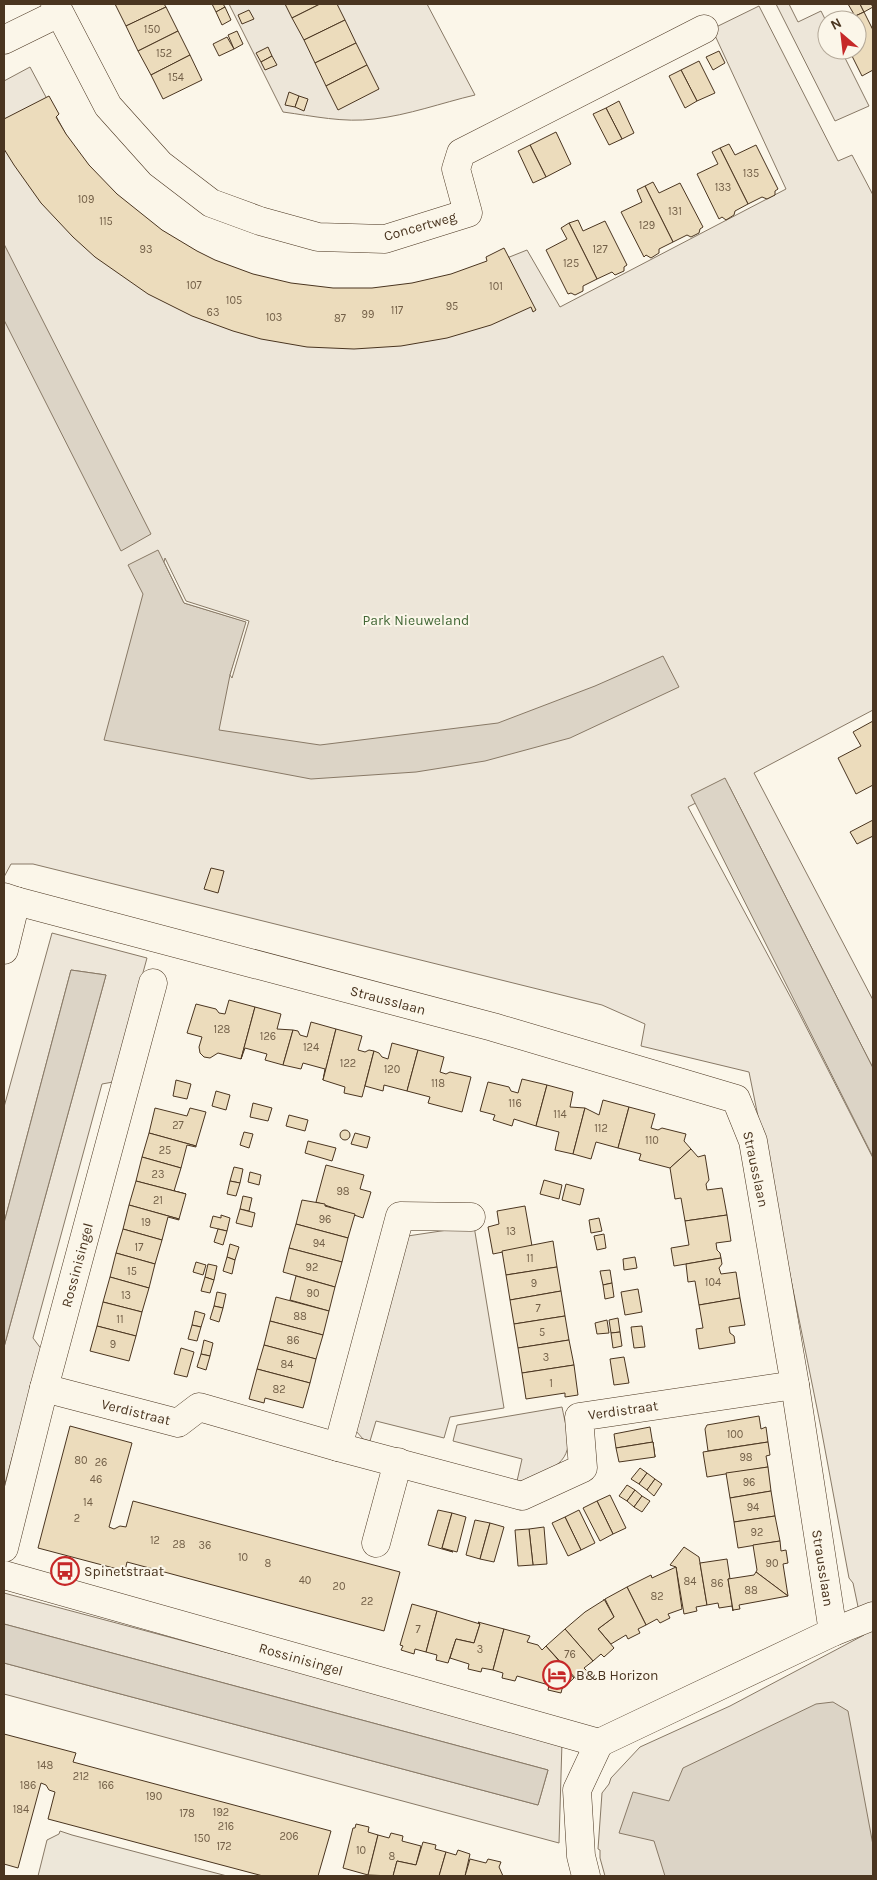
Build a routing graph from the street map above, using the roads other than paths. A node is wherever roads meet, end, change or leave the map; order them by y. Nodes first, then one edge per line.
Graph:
1 (57, 8) edge
2 (704, 29) dead end
3 (4, 40) edge
4 (10, 899) edge
5 (4, 950) edge
6 (153, 983) dead end
7 (471, 1217) dead end
8 (795, 1385) junction
9 (44, 1388) junction
10 (338, 1447) junction
11 (398, 1462) junction
12 (376, 1543) dead end
13 (4, 1548) edge
14 (4, 1575) edge
15 (873, 1616) edge
16 (834, 1632) junction
17 (599, 1743) junction
18 (583, 1866) edge

1 - 2 street, Concertweg
1 - 3 street
4 - 5 street
4 - 8 street, Strausslaan
6 - 9 street, Rossinisingel
7 - 10 street
8 - 11 street, Verdistraat
8 - 16 street, Strausslaan
9 - 10 street, Verdistraat
9 - 13 street, Rossinisingel
10 - 11 street, Verdistraat
11 - 12 street
14 - 17 street, Rossinisingel
15 - 16 street
16 - 17 street
17 - 18 street

